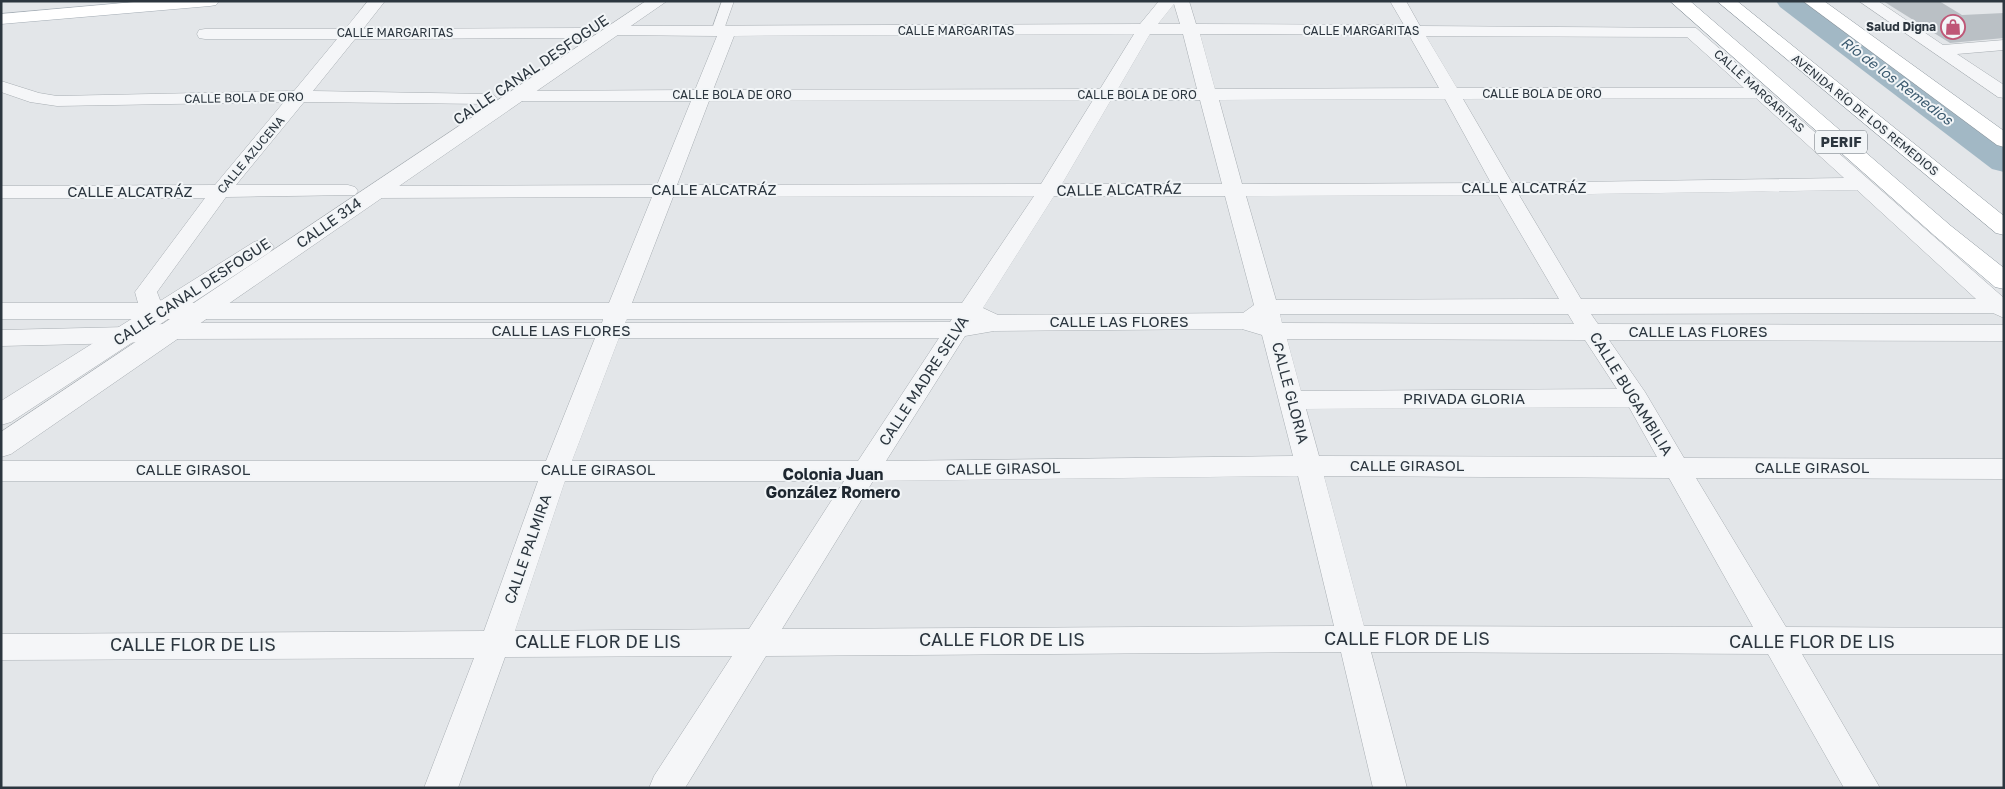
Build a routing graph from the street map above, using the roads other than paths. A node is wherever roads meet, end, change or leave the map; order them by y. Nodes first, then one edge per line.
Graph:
1 (80, 1) edge
2 (210, 1) edge
3 (377, 1) edge
4 (632, 1) edge
5 (658, 1) edge
6 (728, 1) edge
7 (1168, 1) edge
8 (1181, 1) edge
9 (1398, 1) edge
10 (1679, 1) edge
11 (1699, 1) edge
12 (1726, 1) edge
13 (1812, 1) edge
14 (1832, 1) edge
15 (1868, 1) edge
16 (1, 8) edge
17 (1, 20) edge
18 (1145, 30) junction
19 (1190, 30) junction
20 (612, 31) junction
21 (1415, 31) junction
22 (585, 32) junction
23 (722, 32) junction
24 (350, 33) junction
25 (205, 34) dead end
26 (2004, 45) edge
27 (1939, 50) junction
28 (1, 86) edge
29 (1760, 93) junction
30 (1107, 94) junction
31 (1451, 94) junction
32 (2004, 94) edge
33 (1210, 95) junction
34 (301, 96) junction
35 (515, 96) junction
36 (702, 96) junction
37 (488, 99) junction
38 (2004, 126) edge
39 (2004, 141) edge
40 (1864, 184) junction
41 (1233, 188) junction
42 (1505, 189) junction
43 (663, 190) junction
44 (1048, 190) junction
45 (1, 192) edge
46 (220, 192) junction
47 (348, 192) junction
48 (374, 192) junction
49 (2004, 228) edge
50 (2004, 273) edge
51 (2004, 281) edge
52 (1574, 306) junction
53 (1268, 307) junction
54 (2001, 309) edge
55 (1, 311) edge
56 (202, 311) junction
57 (168, 321) junction
58 (614, 321) junction
59 (964, 321) junction
60 (1243, 321) junction
61 (1274, 331) junction
62 (1593, 332) junction
63 (2004, 334) edge
64 (127, 335) junction
65 (1, 338) edge
66 (1636, 398) junction
67 (1292, 400) junction
68 (1, 415) edge
69 (1, 446) edge
70 (1309, 466) junction
71 (1676, 467) junction
72 (2004, 469) edge
73 (1, 470) edge
74 (556, 470) junction
75 (865, 471) junction
76 (1353, 638) junction
77 (760, 641) junction
78 (1776, 642) junction
79 (2004, 642) edge
80 (496, 643) junction
81 (1, 646) edge
82 (441, 788) edge
83 (666, 788) edge
84 (1390, 788) edge
85 (1863, 788) edge

1 - 16 main road
2 - 17 main road
3 - 24 street, CALLE AZUCENA
4 - 22 street, CALLE CANAL DESFOGUE
5 - 20 street, CALLE 314
6 - 23 street
7 - 18 street, CALLE MADRE SELVA
8 - 19 street, CALLE GLORIA
9 - 21 street, CALLE BUGAMBILIA
10 - 51 main road, PERIF
11 - 50 main road
12 - 49 main road, AVENIDA RÍO DE LOS REMEDIOS / PERIF
13 - 39 main road
14 - 38 main road
15 - 27 street
18 - 19 street, CALLE MARGARITAS
18 - 23 street, CALLE MARGARITAS
18 - 30 street, CALLE MADRE SELVA
19 - 21 street, CALLE MARGARITAS
19 - 33 street, CALLE GLORIA
20 - 23 street, CALLE MARGARITAS
20 - 35 street, CALLE 314
21 - 29 street, CALLE MARGARITAS
21 - 31 street, CALLE BUGAMBILIA
22 - 24 street, CALLE MARGARITAS
22 - 37 street, CALLE CANAL DESFOGUE
23 - 36 street, CALLE PALMIRA
24 - 25 street, CALLE MARGARITAS
24 - 34 street, CALLE AZUCENA
26 - 27 street
27 - 32 street
28 - 34 street, CALLE BOLA DE ORO
29 - 31 street, CALLE BOLA DE ORO
29 - 40 street, CALLE MARGARITAS
30 - 33 street, CALLE BOLA DE ORO
30 - 36 street, CALLE BOLA DE ORO
30 - 44 street, CALLE MADRE SELVA
31 - 33 street, CALLE BOLA DE ORO
31 - 42 street, CALLE BUGAMBILIA
33 - 41 street, CALLE GLORIA
34 - 37 street, CALLE BOLA DE ORO
34 - 46 street, CALLE AZUCENA
35 - 36 street, CALLE BOLA DE ORO
35 - 48 street, CALLE 314
36 - 43 street, CALLE PALMIRA
37 - 47 street, CALLE CANAL DESFOGUE
40 - 42 street, CALLE ALCATRÁZ
40 - 54 street, CALLE MARGARITAS
41 - 42 street, CALLE ALCATRÁZ
41 - 44 street, CALLE ALCATRÁZ
41 - 53 street, CALLE GLORIA
42 - 52 street, CALLE BUGAMBILIA
43 - 44 street, CALLE ALCATRÁZ
43 - 48 street, CALLE ALCATRÁZ
43 - 58 street, CALLE PALMIRA
44 - 59 street, CALLE MADRE SELVA
45 - 46 street, CALLE ALCATRÁZ
46 - 47 street, CALLE ALCATRÁZ
46 - 57 street, CALLE AZUCENA
47 - 57 street, CALLE CANAL DESFOGUE
48 - 56 street, CALLE 314
52 - 53 street, CALLE LAS FLORES
52 - 54 street, CALLE LAS FLORES
52 - 62 street, CALLE BUGAMBILIA
53 - 60 street, CALLE LAS FLORES
53 - 61 street, CALLE GLORIA
55 - 57 street
56 - 57 street, CALLE 314
56 - 58 street, CALLE LAS FLORES
57 - 58 street, CALLE LAS FLORES
57 - 64 street, CALLE LAS FLORES
57 - 69 street, CALLE 314
58 - 59 street, CALLE LAS FLORES
58 - 74 street, CALLE PALMIRA
59 - 60 street, CALLE LAS FLORES
59 - 75 street, CALLE MADRE SELVA
60 - 61 street, CALLE LAS FLORES
61 - 62 street, CALLE LAS FLORES
61 - 67 street, CALLE GLORIA
62 - 63 street, CALLE LAS FLORES
62 - 66 street, CALLE BUGAMBILIA
64 - 65 street
64 - 68 street, CALLE CANAL DESFOGUE
66 - 67 street, PRIVADA GLORIA
66 - 71 street, CALLE BUGAMBILIA
67 - 70 street, CALLE GLORIA
70 - 71 street, CALLE GIRASOL
70 - 75 street, CALLE GIRASOL
70 - 76 street, CALLE GLORIA
71 - 72 street, CALLE GIRASOL
71 - 78 street, CALLE BUGAMBILIA
73 - 74 street, CALLE GIRASOL
74 - 75 street, CALLE GIRASOL
74 - 80 street, CALLE PALMIRA
75 - 77 street, CALLE MADRE SELVA
76 - 77 street, CALLE FLOR DE LIS
76 - 78 street, CALLE FLOR DE LIS
76 - 84 street, CALLE GLORIA
77 - 80 street, CALLE FLOR DE LIS
77 - 83 street, CALLE MADRE SELVA
78 - 79 street, CALLE FLOR DE LIS
78 - 85 street, CALLE BUGAMBILIA
80 - 81 street, CALLE FLOR DE LIS
80 - 82 street, CALLE PALMIRA

